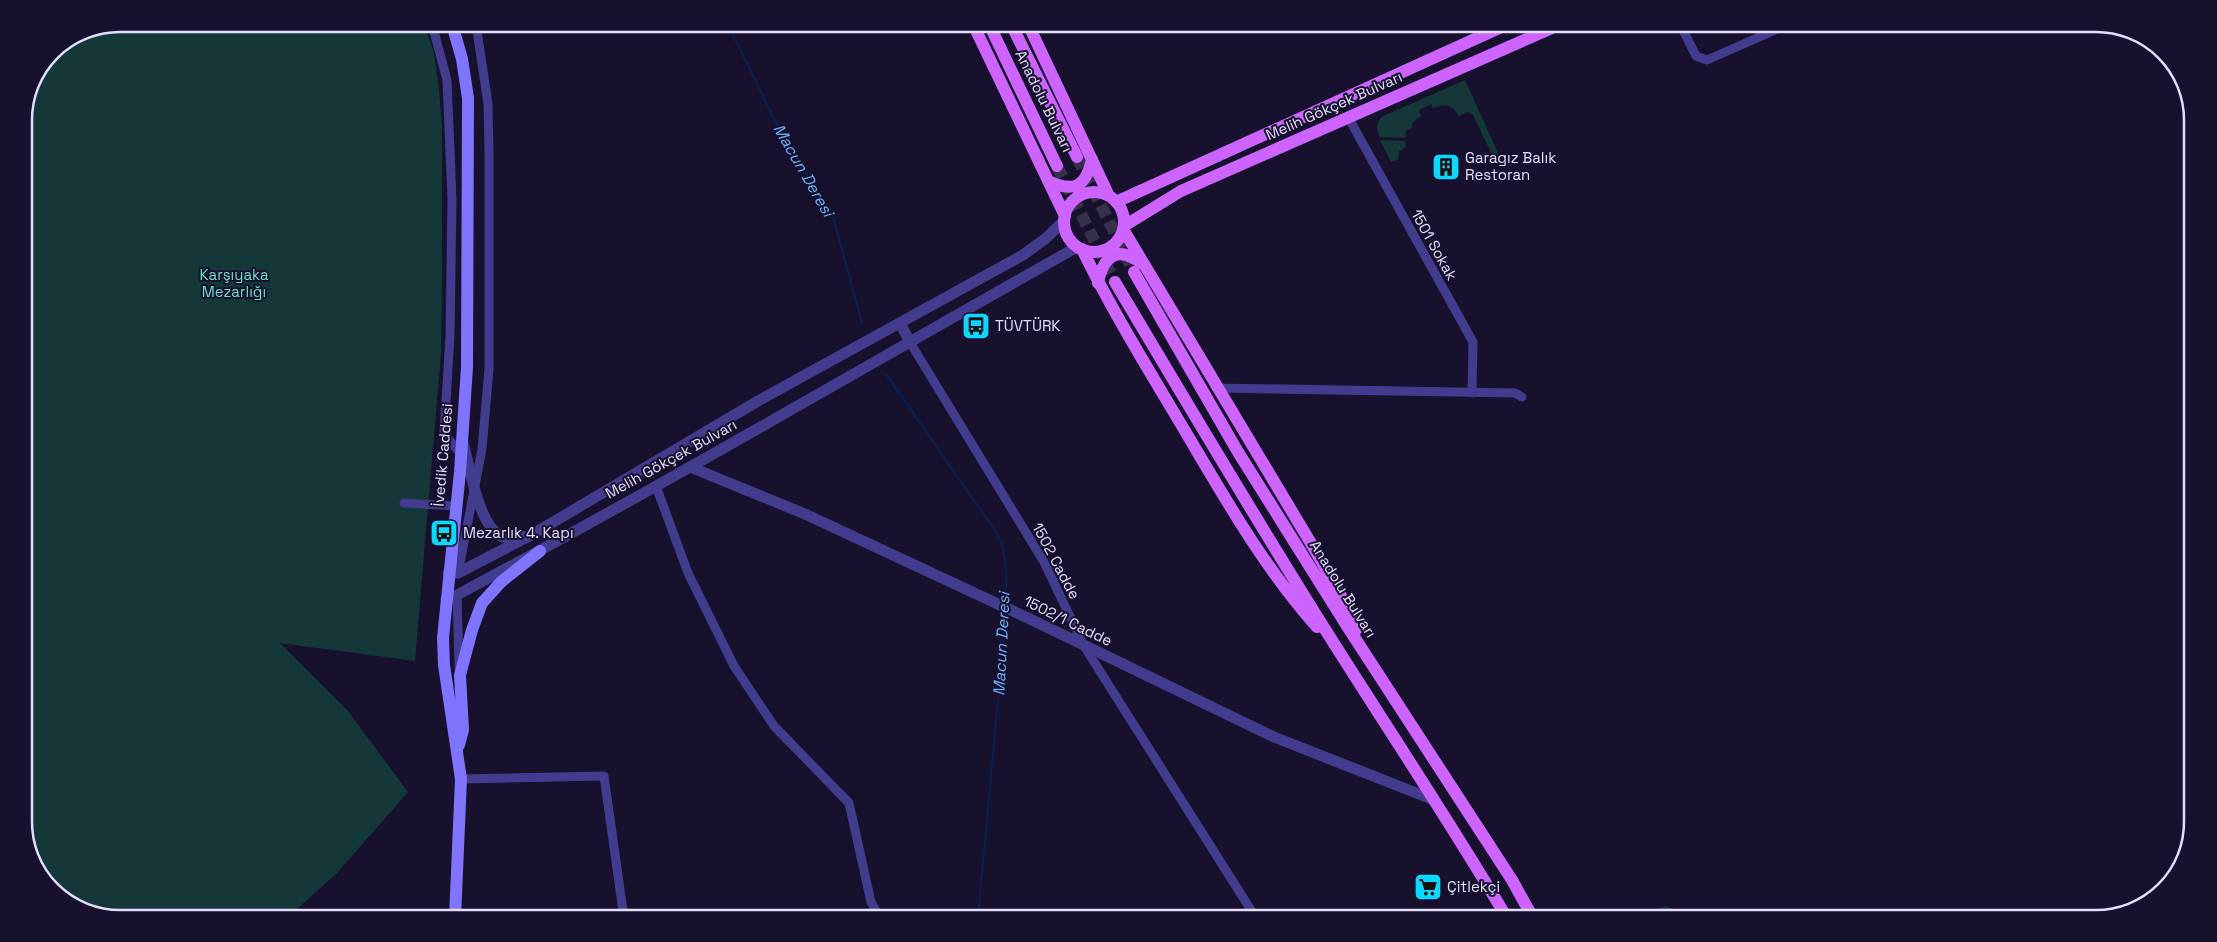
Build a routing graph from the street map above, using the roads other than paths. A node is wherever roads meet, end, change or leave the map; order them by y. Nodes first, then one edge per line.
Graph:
1 (1485, 32) edge
2 (1542, 32) edge
3 (1684, 32) edge
4 (1770, 32) edge
5 (434, 33) edge
6 (454, 33) edge
7 (477, 33) edge
8 (976, 33) edge
9 (993, 33) edge
10 (1015, 33) edge
11 (1032, 33) edge
12 (1348, 117) junction
13 (1077, 157) tunnel mouth
14 (1092, 159) junction
15 (1057, 166) tunnel mouth
16 (1048, 181) junction
17 (1113, 199) junction
18 (1065, 218) junction
19 (1124, 227) junction
20 (1080, 248) junction
21 (1140, 269) junction
22 (1115, 282) tunnel mouth
23 (1098, 283) junction
24 (900, 323) junction
25 (911, 344) junction
26 (1218, 388) junction
27 (1472, 393) junction
28 (1522, 397) dead end
29 (462, 438) junction
30 (461, 454) junction
31 (690, 467) junction
32 (475, 485) junction
33 (656, 486) junction
34 (404, 503) dead end
35 (456, 506) junction
36 (533, 534) junction
37 (540, 551) junction
38 (453, 573) junction
39 (451, 597) junction
40 (1084, 646) junction
41 (1341, 654) junction
42 (1365, 654) junction
43 (460, 675) junction
44 (457, 752) junction
45 (461, 779) junction
46 (1434, 800) junction
47 (455, 910) edge
48 (623, 910) edge
49 (876, 910) edge
50 (1251, 910) edge
51 (1503, 910) edge
52 (1529, 910) edge

1 - 17 main road, Melih Gökçek Bulvarı
2 - 12 main road, Melih Gökçek Bulvarı
3 - 4 street
5 - 30 street
6 - 29 main road, İvedik Caddesi
7 - 32 street
8 - 16 main road
9 - 15 main road, Anadolu Bulvarı
10 - 13 main road, Anadolu Bulvarı
11 - 14 main road
12 - 19 main road, Melih Gökçek Bulvarı
12 - 27 street, 1501 Sokak
14 - 16 main road
14 - 17 main road
16 - 18 main road
17 - 18 main road
17 - 19 main road
18 - 20 main road
18 - 24 street, Melih Gökçek Bulvarı
19 - 20 main road
19 - 21 main road
20 - 23 main road
20 - 25 street, Melih Gökçek Bulvarı
21 - 23 main road
21 - 26 main road
21 - 42 main road, Anadolu Bulvarı
22 - 41 main road
23 - 41 main road
24 - 25 street
24 - 36 street, Melih Gökçek Bulvarı
25 - 31 street, Melih Gökçek Bulvarı
25 - 40 street, 1502 Cadde
26 - 27 street
26 - 42 main road
27 - 28 street
29 - 30 main road, İvedik Caddesi
29 - 32 street
30 - 35 main road, İvedik Caddesi
31 - 33 street, Melih Gökçek Bulvarı
31 - 40 street, 1502/1 Cadde
32 - 36 street
32 - 38 street
33 - 37 street, Melih Gökçek Bulvarı
33 - 49 street
34 - 35 street
35 - 38 main road, İvedik Caddesi
36 - 38 street, Melih Gökçek Bulvarı
37 - 39 street, Melih Gökçek Bulvarı
37 - 43 main road
38 - 39 main road, İvedik Caddesi
39 - 43 street
39 - 44 main road, İvedik Caddesi
40 - 46 street, 1502/1 Cadde
40 - 50 street, 1502 Cadde
41 - 46 main road
42 - 52 main road, Anadolu Bulvarı
43 - 44 main road
44 - 45 main road, İvedik Caddesi
45 - 47 main road, İvedik Caddesi
45 - 48 street
46 - 51 main road

